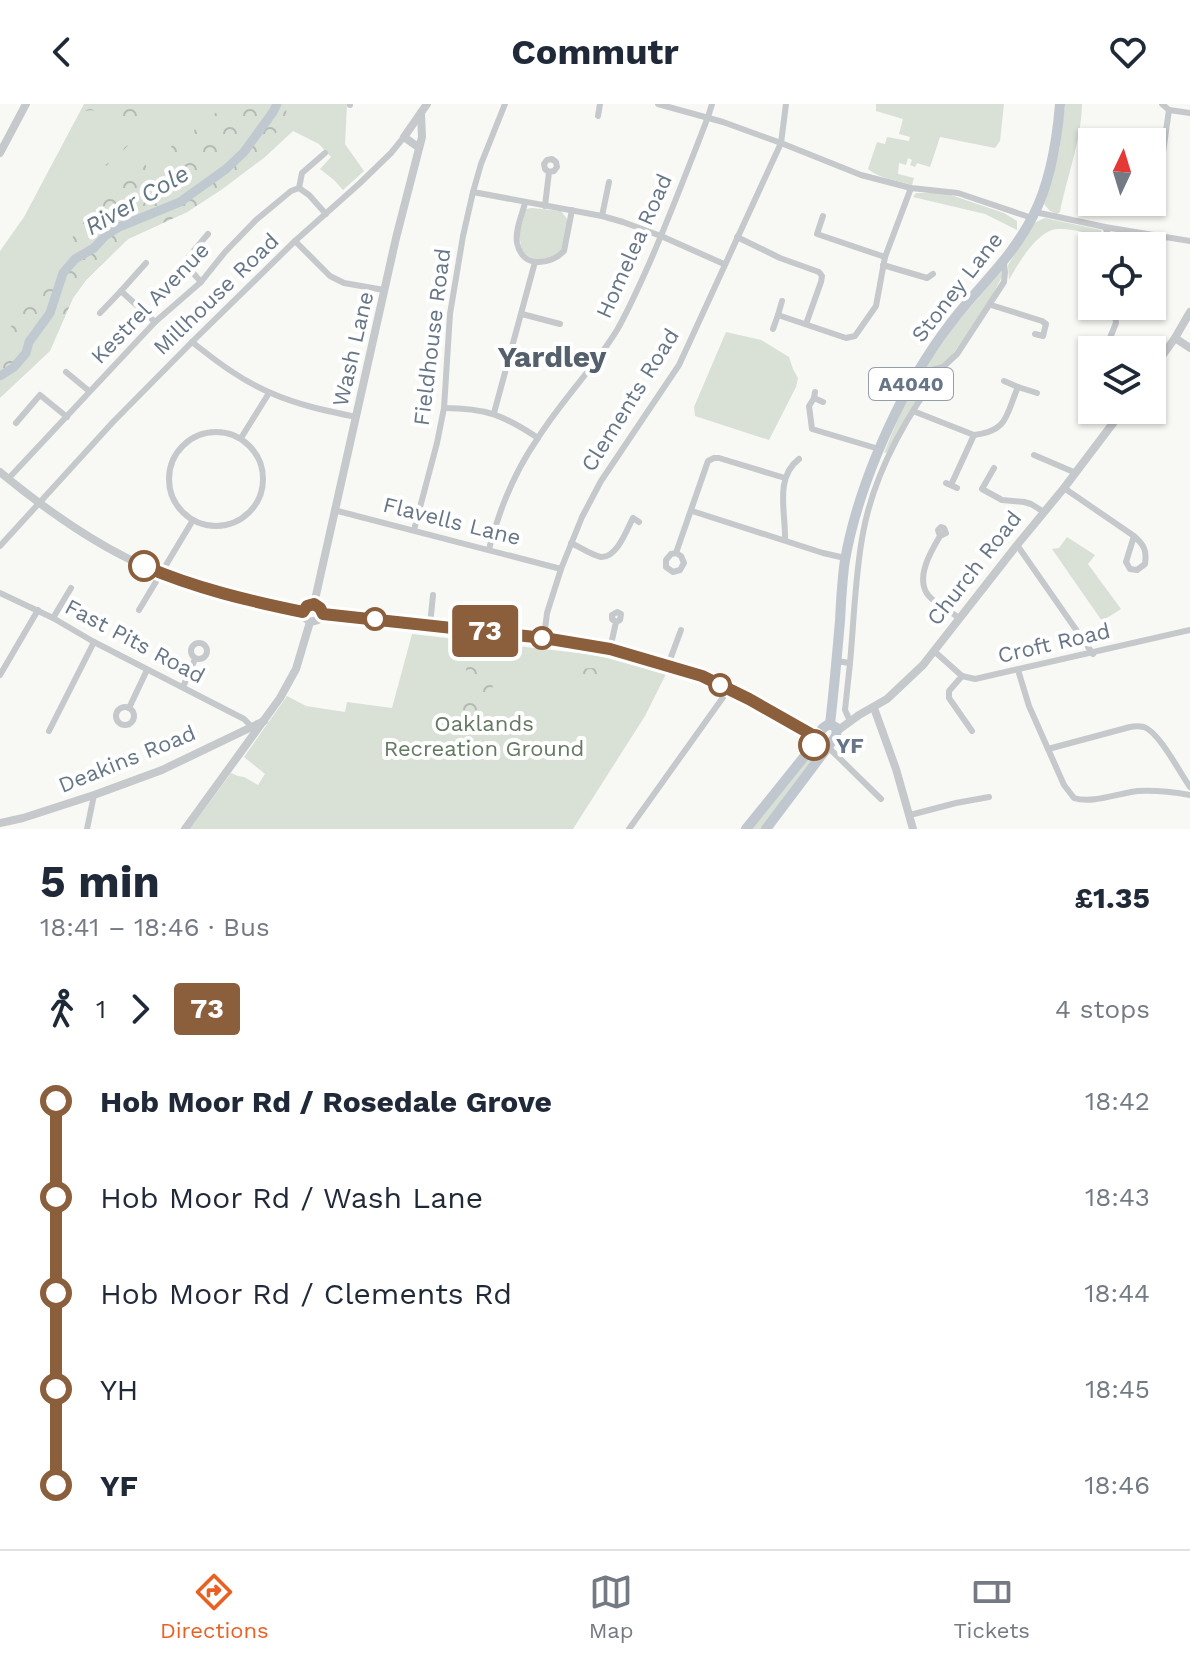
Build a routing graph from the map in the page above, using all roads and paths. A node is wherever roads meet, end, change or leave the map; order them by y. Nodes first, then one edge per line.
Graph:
1 (26, 104) edge
2 (427, 104) edge
3 (505, 104) edge
4 (600, 104) edge
5 (658, 104) edge
6 (712, 104) edge
7 (786, 104) edge
8 (1060, 104) edge
9 (1162, 104) edge
10 (1169, 110) junction
11 (421, 113) junction
12 (1190, 113) edge
13 (598, 116) dead end
14 (708, 117) junction
15 (1166, 131) edge
16 (404, 137) junction
17 (781, 143) junction
18 (418, 147) junction
19 (0, 153) edge
20 (325, 153) dead end
21 (549, 172) dead end
22 (609, 182) dead end
23 (299, 188) junction
24 (911, 188) junction
25 (473, 192) junction
26 (525, 203) junction
27 (545, 206) junction
28 (572, 210) junction
29 (326, 214) junction
30 (1033, 215) junction
31 (602, 216) junction
32 (823, 216) dead end
33 (208, 234) dead end
34 (817, 234) junction
35 (661, 236) junction
36 (737, 237) junction
37 (295, 241) junction
38 (1190, 241) edge
39 (814, 242) dead end
40 (884, 261) junction
41 (535, 262) junction
42 (146, 263) dead end
43 (1004, 263) junction
44 (724, 264) junction
45 (933, 274) dead end
46 (201, 282) junction
47 (384, 290) junction
48 (121, 291) junction
49 (782, 301) dead end
50 (991, 305) junction
51 (1190, 312) edge
52 (100, 313) dead end
53 (522, 314) junction
54 (778, 315) junction
55 (155, 322) junction
56 (560, 324) dead end
57 (806, 324) junction
58 (773, 329) dead end
59 (1035, 334) dead end
60 (1175, 338) junction
61 (192, 342) junction
62 (1189, 344) edge
63 (1166, 351) edge
64 (943, 367) junction
65 (66, 372) dead end
66 (917, 374) junction
67 (1004, 381) dead end
68 (1018, 387) junction
69 (89, 391) junction
70 (269, 393) junction
71 (1037, 393) dead end
72 (823, 402) dead end
73 (444, 408) junction
74 (913, 411) junction
75 (494, 413) junction
76 (67, 417) junction
77 (356, 417) junction
78 (16, 423) dead end
79 (1113, 424) edge
80 (974, 435) junction
81 (241, 438) junction
82 (538, 438) junction
83 (878, 451) junction
84 (1034, 455) dead end
85 (888, 458) junction
86 (799, 459) dead end
87 (994, 468) dead end
88 (0, 472) edge
89 (1076, 473) junction
90 (785, 478) junction
91 (8, 479) junction
92 (951, 485) dead end
93 (1064, 488) junction
94 (982, 489) junction
95 (976, 499) dead end
96 (40, 504) junction
97 (334, 510) junction
98 (692, 511) junction
99 (1044, 512) junction
100 (193, 520) junction
101 (639, 522) dead end
102 (414, 530) junction
103 (940, 536) dead end
104 (1134, 536) junction
105 (785, 540) junction
106 (571, 543) junction
107 (1017, 545) junction
108 (0, 546) edge
109 (489, 549) junction
110 (676, 553) dead end
111 (845, 563) junction
112 (859, 567) junction
113 (561, 569) junction
114 (161, 573) junction
115 (71, 588) dead end
116 (0, 593) edge
117 (433, 595) dead end
118 (314, 604) junction
119 (38, 610) junction
120 (139, 610) dead end
121 (303, 612) junction
122 (321, 614) junction
123 (53, 618) junction
124 (959, 618) junction
125 (310, 622) junction
126 (616, 622) dead end
127 (430, 625) junction
128 (681, 630) dead end
129 (1190, 630) edge
130 (544, 638) junction
131 (94, 642) junction
132 (610, 649) junction
133 (934, 651) junction
134 (1093, 654) junction
135 (195, 659) dead end
136 (836, 661) junction
137 (850, 663) junction
138 (668, 665) junction
139 (147, 670) junction
140 (1018, 670) junction
141 (0, 675) edge
142 (962, 676) junction
143 (183, 687) junction
144 (729, 689) junction
145 (129, 708) dead end
146 (874, 708) junction
147 (264, 721) junction
148 (850, 721) junction
149 (251, 726) junction
150 (834, 728) junction
151 (49, 731) dead end
152 (972, 731) dead end
153 (227, 737) junction
154 (815, 740) junction
155 (828, 748) junction
156 (1048, 749) junction
157 (240, 754) junction
158 (1189, 785) edge
159 (1186, 794) edge
160 (94, 795) junction
161 (989, 797) dead end
162 (881, 799) dead end
163 (910, 815) junction
164 (23, 818) junction
165 (0, 823) edge
166 (21, 829) edge
167 (87, 829) edge
168 (185, 829) edge
169 (629, 829) edge
170 (746, 829) edge
171 (766, 829) edge
172 (913, 829) edge

1 - 19 street
2 - 11 street, Wash Lane
3 - 25 street, Fieldhouse Road
4 - 13 street
5 - 14 street
6 - 14 street, Homelea Road
7 - 17 street, Clements Road
8 - 30 main road, Stoney Lane / A4040
9 - 10 street
10 - 12 street
10 - 15 street
11 - 16 street, Millhouse Road
11 - 18 street, Wash Lane
14 - 17 street
14 - 35 street, Homelea Road
16 - 18 street
16 - 29 street, Millhouse Road
17 - 24 street
17 - 36 street, Clements Road
18 - 47 street, Wash Lane
20 - 23 street, Kestrel Avenue
21 - 27 street
22 - 31 street
23 - 29 street
23 - 46 street, Kestrel Avenue
24 - 30 street
24 - 40 street
25 - 26 street
25 - 73 street, Fieldhouse Road
26 - 27 street
26 - 41 street
27 - 28 street
28 - 31 street
28 - 41 street
29 - 37 street, Millhouse Road
30 - 38 street
30 - 43 main road, Stoney Lane / A4040
31 - 35 street
32 - 34 street
33 - 46 street
34 - 39 street
34 - 40 street
35 - 44 street
35 - 82 street, Homelea Road
36 - 44 street, Clements Road
36 - 57 street
37 - 47 street
37 - 61 street, Millhouse Road
40 - 45 street
40 - 57 street
41 - 53 street
42 - 48 street
43 - 50 street
43 - 66 main road, Stoney Lane / A4040
44 - 106 street, Clements Road
46 - 55 street, Kestrel Avenue
47 - 77 street, Wash Lane
48 - 52 street
48 - 55 street
49 - 54 street
50 - 59 street
50 - 64 street
51 - 60 street
53 - 56 street
53 - 75 street
54 - 57 street
54 - 58 street
55 - 69 street, Kestrel Avenue
60 - 62 street
60 - 63 street
61 - 70 street
61 - 96 street, Millhouse Road
64 - 66 street
64 - 74 street
65 - 69 street
66 - 83 main road, Stoney Lane / A4040
67 - 68 street
68 - 71 street
68 - 80 street
69 - 76 street, Kestrel Avenue
70 - 77 street
70 - 81 street
72 - 83 street
73 - 75 street
73 - 102 street, Fieldhouse Road
74 - 80 street
74 - 85 street
75 - 82 street
76 - 78 street
76 - 91 street, Kestrel Avenue
77 - 97 street, Wash Lane
79 - 89 street, Church Road
80 - 92 street
81 - 100 street
81 - 100 street
82 - 109 street, Homelea Road
83 - 85 street
83 - 111 main road, Stoney Lane / A4040
84 - 89 street
85 - 112 street
86 - 90 street
87 - 94 street
88 - 91 street
89 - 93 street, Church Road
90 - 98 street
90 - 105 street
91 - 96 street
93 - 99 street, Church Road
93 - 104 street
94 - 95 street
94 - 99 street
96 - 108 street, Millhouse Road
96 - 114 street
97 - 102 street, Flavells Lane
97 - 118 street, Wash Lane
98 - 105 street
98 - 110 street
99 - 107 street, Church Road
100 - 114 street
101 - 106 street
102 - 109 street, Flavells Lane
103 - 124 street
104 - 104 street
105 - 111 street
106 - 113 street, Clements Road
107 - 124 street, Church Road
107 - 134 street
109 - 113 street, Flavells Lane
111 - 112 street
111 - 136 main road, Stoney Lane / A4040
112 - 137 street
113 - 130 street, Clements Road
114 - 120 street
114 - 121 street
115 - 123 street
116 - 119 street, Fast Pits Road
117 - 127 street
118 - 121 street
118 - 122 street
119 - 123 street, Fast Pits Road
119 - 141 street
121 - 125 street
122 - 125 street
122 - 127 street
123 - 131 street, Fast Pits Road
124 - 133 street, Church Road
125 - 147 street
126 - 132 street
127 - 130 street
128 - 138 street
129 - 134 street, Croft Road
130 - 132 street
131 - 139 street, Fast Pits Road
131 - 151 street
132 - 138 street
133 - 142 street
133 - 146 street, Church Road
134 - 140 street, Croft Road
135 - 143 street
136 - 137 street
136 - 150 main road, Stoney Lane / A4040
137 - 148 street
138 - 144 street
139 - 143 street, Fast Pits Road
139 - 145 street
140 - 142 street, Croft Road
140 - 156 street
142 - 152 street
143 - 149 street, Fast Pits Road
144 - 154 street
144 - 169 street
146 - 148 street, Church Road
146 - 163 street
147 - 149 street, Deakins Road
147 - 157 street
148 - 150 street, Church Road
149 - 153 street, Deakins Road
150 - 154 main road, Church Road
150 - 155 main road, Church Road / A4040
153 - 157 street
153 - 160 street, Deakins Road
154 - 155 main road
154 - 170 main road, Church Road
155 - 162 street
155 - 171 main road, Church Road / A4040
156 - 158 street
156 - 159 street
157 - 168 street
158 - 159 street
160 - 164 street, Deakins Road
160 - 167 street
161 - 163 street
163 - 172 street
164 - 165 street, Deakins Road
164 - 166 street

